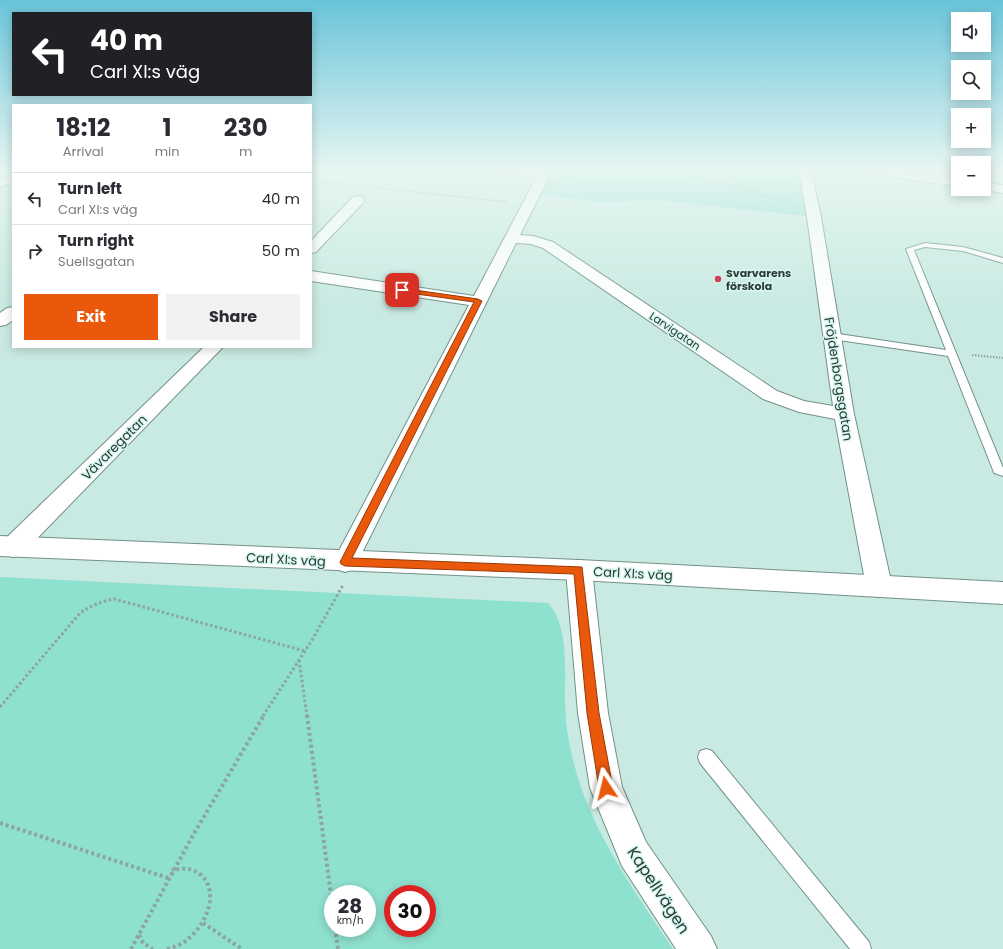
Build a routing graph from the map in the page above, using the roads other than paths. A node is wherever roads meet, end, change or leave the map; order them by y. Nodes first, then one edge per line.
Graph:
1 (343, 215) edge
2 (523, 215) edge
3 (814, 215) edge
4 (512, 238) junction
5 (312, 248) edge
6 (1003, 261) edge
7 (312, 276) edge
8 (478, 301) junction
9 (12, 313) edge
10 (0, 321) edge
11 (832, 336) junction
12 (213, 348) edge
13 (952, 354) junction
14 (844, 414) junction
15 (1003, 472) edge
16 (7, 546) edge
17 (579, 570) junction
18 (344, 573) junction
19 (878, 586) junction
20 (1003, 593) edge
21 (706, 757) dead end
22 (698, 949) edge
23 (862, 949) edge

1 - 5 street
2 - 4 street
3 - 11 street, Fröjdenborgsgatan
4 - 8 street
4 - 14 street, Larvigatan
6 - 13 lane
7 - 8 street
8 - 18 street
9 - 10 street
11 - 13 lane
11 - 14 street, Fröjdenborgsgatan
12 - 16 street, Vävaregatan
13 - 15 lane
14 - 19 street, Fröjdenborgsgatan
16 - 18 street, Carl XI:s väg
17 - 18 street, Carl XI:s väg
17 - 19 street, Carl XI:s väg
17 - 22 street, Kapellvägen
19 - 20 street, Carl XI:s väg
21 - 23 lane

